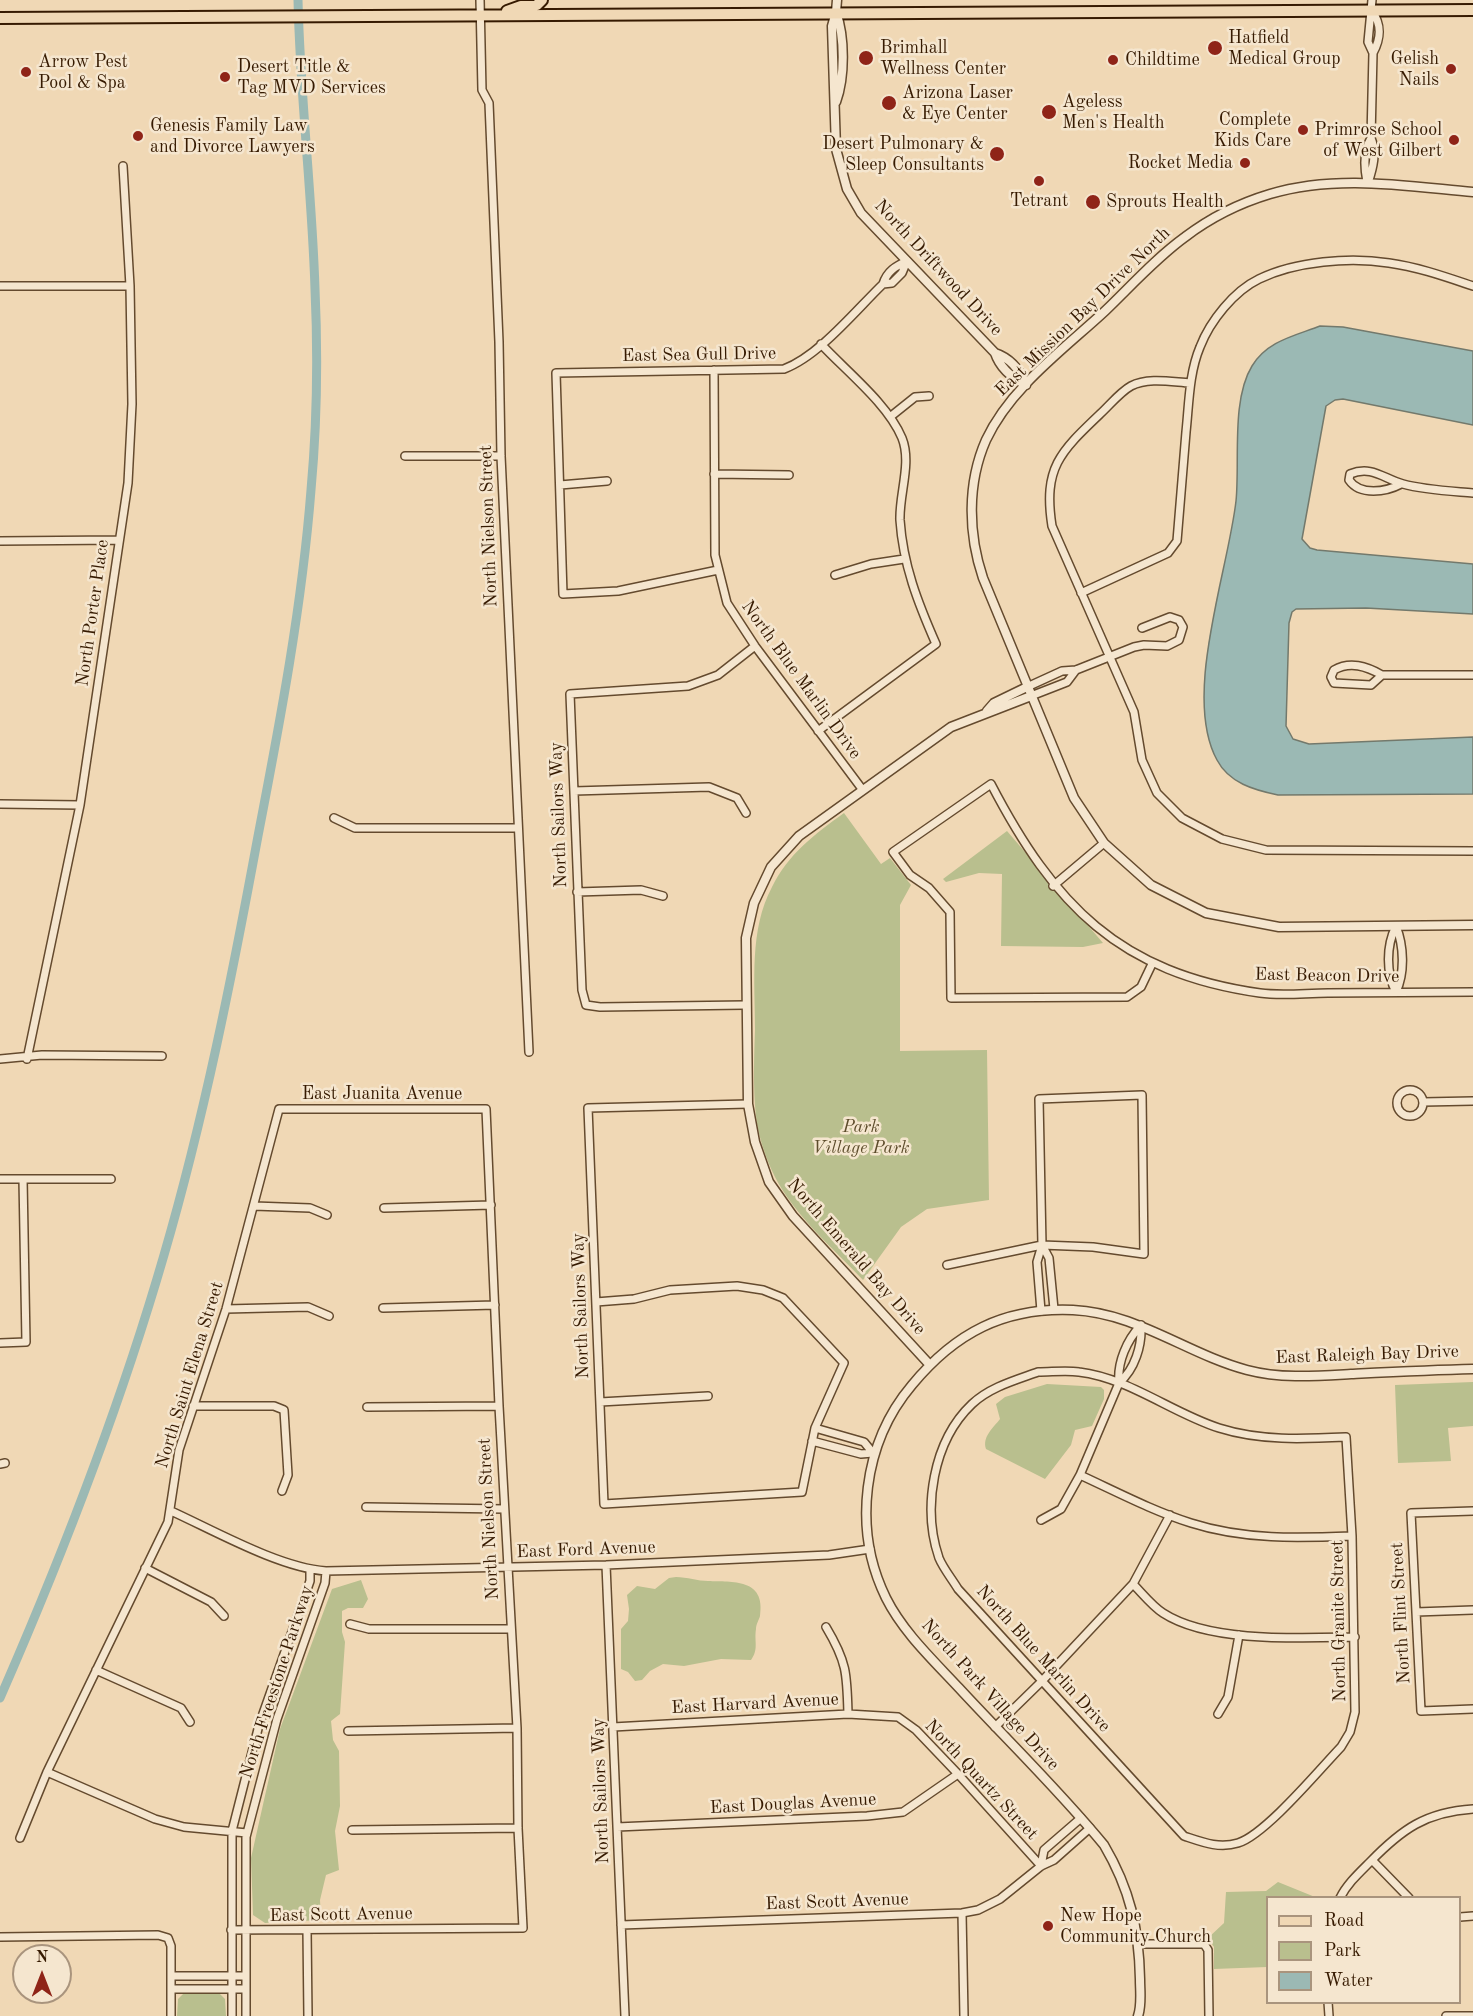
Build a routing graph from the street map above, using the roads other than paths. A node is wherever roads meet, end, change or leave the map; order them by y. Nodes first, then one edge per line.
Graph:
1 (480, 0) edge
2 (542, 0) edge
3 (836, 5) edge
4 (1372, 5) edge
5 (1473, 10) edge
6 (480, 14) junction
7 (498, 14) junction
8 (0, 18) edge
9 (1373, 53) junction
10 (123, 166) dead end
11 (1368, 183) junction
12 (1473, 192) edge
13 (908, 261) junction
14 (0, 286) edge
15 (130, 286) junction
16 (1473, 286) edge
17 (821, 344) junction
18 (714, 370) junction
19 (1190, 383) junction
20 (1026, 386) junction
21 (928, 396) dead end
22 (890, 417) junction
23 (405, 456) dead end
24 (501, 456) junction
25 (714, 474) junction
26 (789, 475) dead end
27 (607, 481) dead end
28 (1401, 484) junction
29 (560, 485) junction
30 (1473, 493) edge
31 (119, 540) junction
32 (0, 541) edge
33 (904, 559) junction
34 (718, 570) junction
35 (836, 575) dead end
36 (1080, 593) junction
37 (1142, 628) dead end
38 (755, 646) junction
39 (1111, 655) junction
40 (1076, 670) junction
41 (1382, 675) junction
42 (1473, 675) edge
43 (1029, 692) junction
44 (818, 731) junction
45 (862, 789) junction
46 (574, 791) junction
47 (0, 804) edge
48 (80, 804) junction
49 (746, 813) dead end
50 (334, 818) dead end
51 (517, 828) junction
52 (1104, 843) junction
53 (1473, 851) edge
54 (1053, 886) junction
55 (577, 892) junction
56 (663, 896) dead end
57 (1473, 925) edge
58 (1396, 926) junction
59 (1152, 964) junction
60 (1396, 992) junction
61 (1473, 992) edge
62 (745, 1005) junction
63 (529, 1052) dead end
64 (162, 1056) dead end
65 (0, 1059) edge
66 (27, 1059) junction
67 (1473, 1101) edge
68 (1423, 1102) dead end
69 (748, 1104) junction
70 (279, 1109) joint
71 (486, 1109) joint
72 (0, 1179) edge
73 (23, 1179) junction
74 (111, 1179) dead end
75 (491, 1204) junction
76 (254, 1206) junction
77 (384, 1208) dead end
78 (327, 1215) dead end
79 (1042, 1245) junction
80 (947, 1266) dead end
81 (596, 1302) junction
82 (495, 1305) junction
83 (383, 1308) dead end
84 (226, 1309) junction
85 (1054, 1309) junction
86 (1041, 1311) junction
87 (329, 1316) dead end
88 (1141, 1325) junction
89 (0, 1343) edge
90 (929, 1364) junction
91 (1473, 1369) edge
92 (1119, 1383) junction
93 (708, 1396) dead end
94 (600, 1402) junction
95 (193, 1406) junction
96 (498, 1406) junction
97 (367, 1407) dead end
98 (815, 1428) junction
99 (1346, 1437) joint
100 (812, 1440) junction
101 (873, 1454) junction
102 (1080, 1476) junction
103 (282, 1491) dead end
104 (366, 1507) dead end
105 (504, 1509) junction
106 (1473, 1511) edge
107 (171, 1512) junction
108 (1170, 1515) junction
109 (1041, 1520) dead end
110 (1352, 1536) junction
111 (870, 1549) junction
112 (606, 1565) junction
113 (145, 1568) junction
114 (507, 1568) junction
115 (310, 1570) junction
116 (326, 1571) junction
117 (1133, 1584) junction
118 (1473, 1610) edge
119 (1416, 1612) junction
120 (224, 1616) dead end
121 (350, 1624) dead end
122 (826, 1628) dead end
123 (510, 1629) junction
124 (1239, 1635) junction
125 (1355, 1637) junction
126 (96, 1670) junction
127 (1042, 1682) junction
128 (1473, 1709) edge
129 (848, 1714) junction
130 (1218, 1714) dead end
131 (898, 1717) joint
132 (190, 1722) dead end
133 (613, 1727) junction
134 (995, 1727) junction
135 (517, 1728) junction
136 (348, 1731) dead end
137 (47, 1772) junction
138 (958, 1774) junction
139 (1473, 1809) edge
140 (1080, 1818) junction
141 (617, 1827) junction
142 (518, 1828) junction
143 (1090, 1828) junction
144 (352, 1830) dead end
145 (232, 1831) junction
146 (247, 1833) junction
147 (1184, 1836) joint
148 (20, 1838) dead end
149 (1372, 1860) junction
150 (1041, 1866) junction
151 (1342, 1896) edge
152 (1407, 1896) edge
153 (962, 1913) junction
154 (621, 1925) junction
155 (523, 1928) joint
156 (231, 1930) junction
157 (246, 1930) junction
158 (307, 1930) junction
159 (0, 1937) edge
160 (1139, 1944) junction
161 (171, 1976) junction
162 (232, 1976) junction
163 (246, 1976) junction
164 (171, 1989) junction
165 (232, 1989) junction
166 (246, 1989) junction
167 (1140, 2014) edge
168 (171, 2016) edge
169 (232, 2016) edge
170 (246, 2016) edge
171 (308, 2016) edge
172 (625, 2016) edge
173 (964, 2016) edge
174 (1209, 2016) edge
175 (1446, 2016) edge
176 (1473, 2016) edge

1 - 6 street, North Nielson Street
2 - 7 main road
3 - 4 main road
3 - 7 main road
3 - 13 street, North Driftwood Drive
4 - 5 main road
4 - 9 street
4 - 9 street
6 - 7 main road
6 - 8 main road
6 - 24 street, North Nielson Street
9 - 11 street
10 - 15 street, North Porter Place
11 - 12 street, East Mission Bay Drive North
11 - 20 street, East Mission Bay Drive North
13 - 17 street, East Sea Gull Drive
13 - 20 street, North Driftwood Drive
14 - 15 street
15 - 31 street, North Porter Place
16 - 19 street
17 - 18 street, East Sea Gull Drive
17 - 22 street
18 - 25 street, North Blue Marlin Drive
18 - 29 street, East Sea Gull Drive
19 - 36 street
19 - 36 street
20 - 43 street, East Mission Bay Drive North
21 - 22 street
22 - 33 street
23 - 24 street
24 - 51 street, North Nielson Street
25 - 26 street
25 - 34 street, North Blue Marlin Drive
27 - 29 street
28 - 28 street
28 - 30 street
29 - 34 street
31 - 32 street
31 - 48 street, North Porter Place
33 - 35 street
33 - 44 street
34 - 38 street, North Blue Marlin Drive
36 - 39 street
37 - 39 street, North Emerald Bay Drive
38 - 44 street, North Blue Marlin Drive
38 - 46 street, North Sailors Way
39 - 40 street, North Emerald Bay Drive
39 - 53 street
40 - 43 street, North Emerald Bay Drive
40 - 43 street, North Emerald Bay Drive
41 - 41 street
41 - 42 street
43 - 45 street, North Emerald Bay Drive
43 - 52 street, East Mission Bay Drive North
44 - 45 street, North Blue Marlin Drive
45 - 62 street, North Emerald Bay Drive
46 - 49 street
46 - 55 street, North Sailors Way
47 - 48 street
48 - 66 street, North Porter Place
50 - 51 street
51 - 63 street, North Nielson Street
52 - 54 street
52 - 58 street, East Mission Bay Drive North
54 - 59 street, East Beacon Drive
54 - 59 street, East Beacon Drive
55 - 56 street
55 - 62 street, North Sailors Way
57 - 58 street, East Mission Bay Drive North
58 - 60 street
58 - 60 street
59 - 60 street, East Beacon Drive
60 - 61 street, East Beacon Drive
62 - 69 street, North Emerald Bay Drive
64 - 66 street
65 - 66 street
67 - 68 street
69 - 81 street, North Sailors Way
69 - 90 street, North Emerald Bay Drive
70 - 71 street, East Juanita Avenue
70 - 76 street, North Saint Elena Street
71 - 75 street, North Nielson Street
72 - 73 street
73 - 74 street
73 - 89 street
75 - 77 street
75 - 82 street, North Nielson Street
76 - 78 street
76 - 84 street, North Saint Elena Street
79 - 79 street
79 - 80 street
79 - 85 street
79 - 86 street
81 - 94 street, North Sailors Way
81 - 98 street
82 - 83 street
82 - 96 street, North Nielson Street
84 - 87 street
84 - 95 street, North Saint Elena Street
85 - 86 street, East Raleigh Bay Drive
85 - 88 street, East Raleigh Bay Drive
86 - 90 street, East Raleigh Bay Drive
88 - 91 street, East Raleigh Bay Drive
88 - 92 street
88 - 92 street
90 - 101 street, North Park Village Drive
92 - 99 street, North Blue Marlin Drive
92 - 102 street
92 - 127 street, North Blue Marlin Drive
93 - 94 street
94 - 100 street, North Sailors Way
95 - 103 street
95 - 107 street, North Saint Elena Street
96 - 97 street
96 - 105 street, North Nielson Street
98 - 100 street
98 - 101 street
99 - 110 street, North Granite Street
100 - 101 street
101 - 111 street, North Park Village Drive
102 - 108 street
102 - 109 street
104 - 105 street
105 - 114 street, North Nielson Street
106 - 119 street, North Flint Street
107 - 113 street, North Saint Elena Street
107 - 115 street, East Ford Avenue
108 - 110 street
108 - 117 street
110 - 125 street, North Granite Street
111 - 112 street, East Ford Avenue
111 - 134 street, North Park Village Drive
112 - 114 street, East Ford Avenue
112 - 133 street, North Sailors Way
113 - 120 street
113 - 126 street, North Saint Elena Street
114 - 116 street, East Ford Avenue
114 - 123 street, North Nielson Street
115 - 116 street, East Ford Avenue
115 - 145 street, North Freestone Parkway
116 - 146 street, North Freestone Parkway
117 - 124 street
117 - 127 street
118 - 119 street
119 - 128 street, North Flint Street
121 - 123 street
122 - 129 street
123 - 135 street, North Nielson Street
124 - 125 street
124 - 130 street
125 - 147 street, North Granite Street
126 - 132 street
126 - 137 street, North Saint Elena Street
127 - 134 street
127 - 147 street, North Blue Marlin Drive
129 - 131 street, East Harvard Avenue
129 - 133 street, East Harvard Avenue
131 - 138 street, North Quartz Street
133 - 141 street, North Sailors Way
134 - 140 street, North Park Village Drive
135 - 136 street
135 - 142 street, North Nielson Street
137 - 145 street
137 - 148 street, North Saint Elena Street
138 - 141 street, East Douglas Avenue
138 - 150 street, North Quartz Street
139 - 149 street
140 - 143 street, North Park Village Drive
140 - 150 street, East Scott Avenue
141 - 154 street, North Sailors Way
142 - 144 street
142 - 155 street, North Nielson Street
143 - 150 street, East Scott Avenue
143 - 160 street, North Park Village Drive
145 - 146 street
145 - 156 street, North Freestone Parkway
146 - 157 street, North Freestone Parkway
149 - 151 street
149 - 152 street
150 - 153 street, East Scott Avenue
153 - 154 street, East Scott Avenue
153 - 173 street
154 - 172 street, North Sailors Way
155 - 158 street, East Scott Avenue
156 - 157 street, East Scott Avenue
156 - 162 street, North Freestone Parkway
157 - 158 street, East Scott Avenue
157 - 163 street, North Freestone Parkway
158 - 171 street
159 - 161 street
160 - 167 street, North Park Village Drive
160 - 174 street
161 - 162 street
161 - 164 street
162 - 163 street
162 - 165 street, North Freestone Parkway
163 - 166 street, North Freestone Parkway
164 - 165 street
164 - 168 street
165 - 166 street
165 - 169 street, North Freestone Parkway
166 - 170 street, North Freestone Parkway
175 - 176 street

